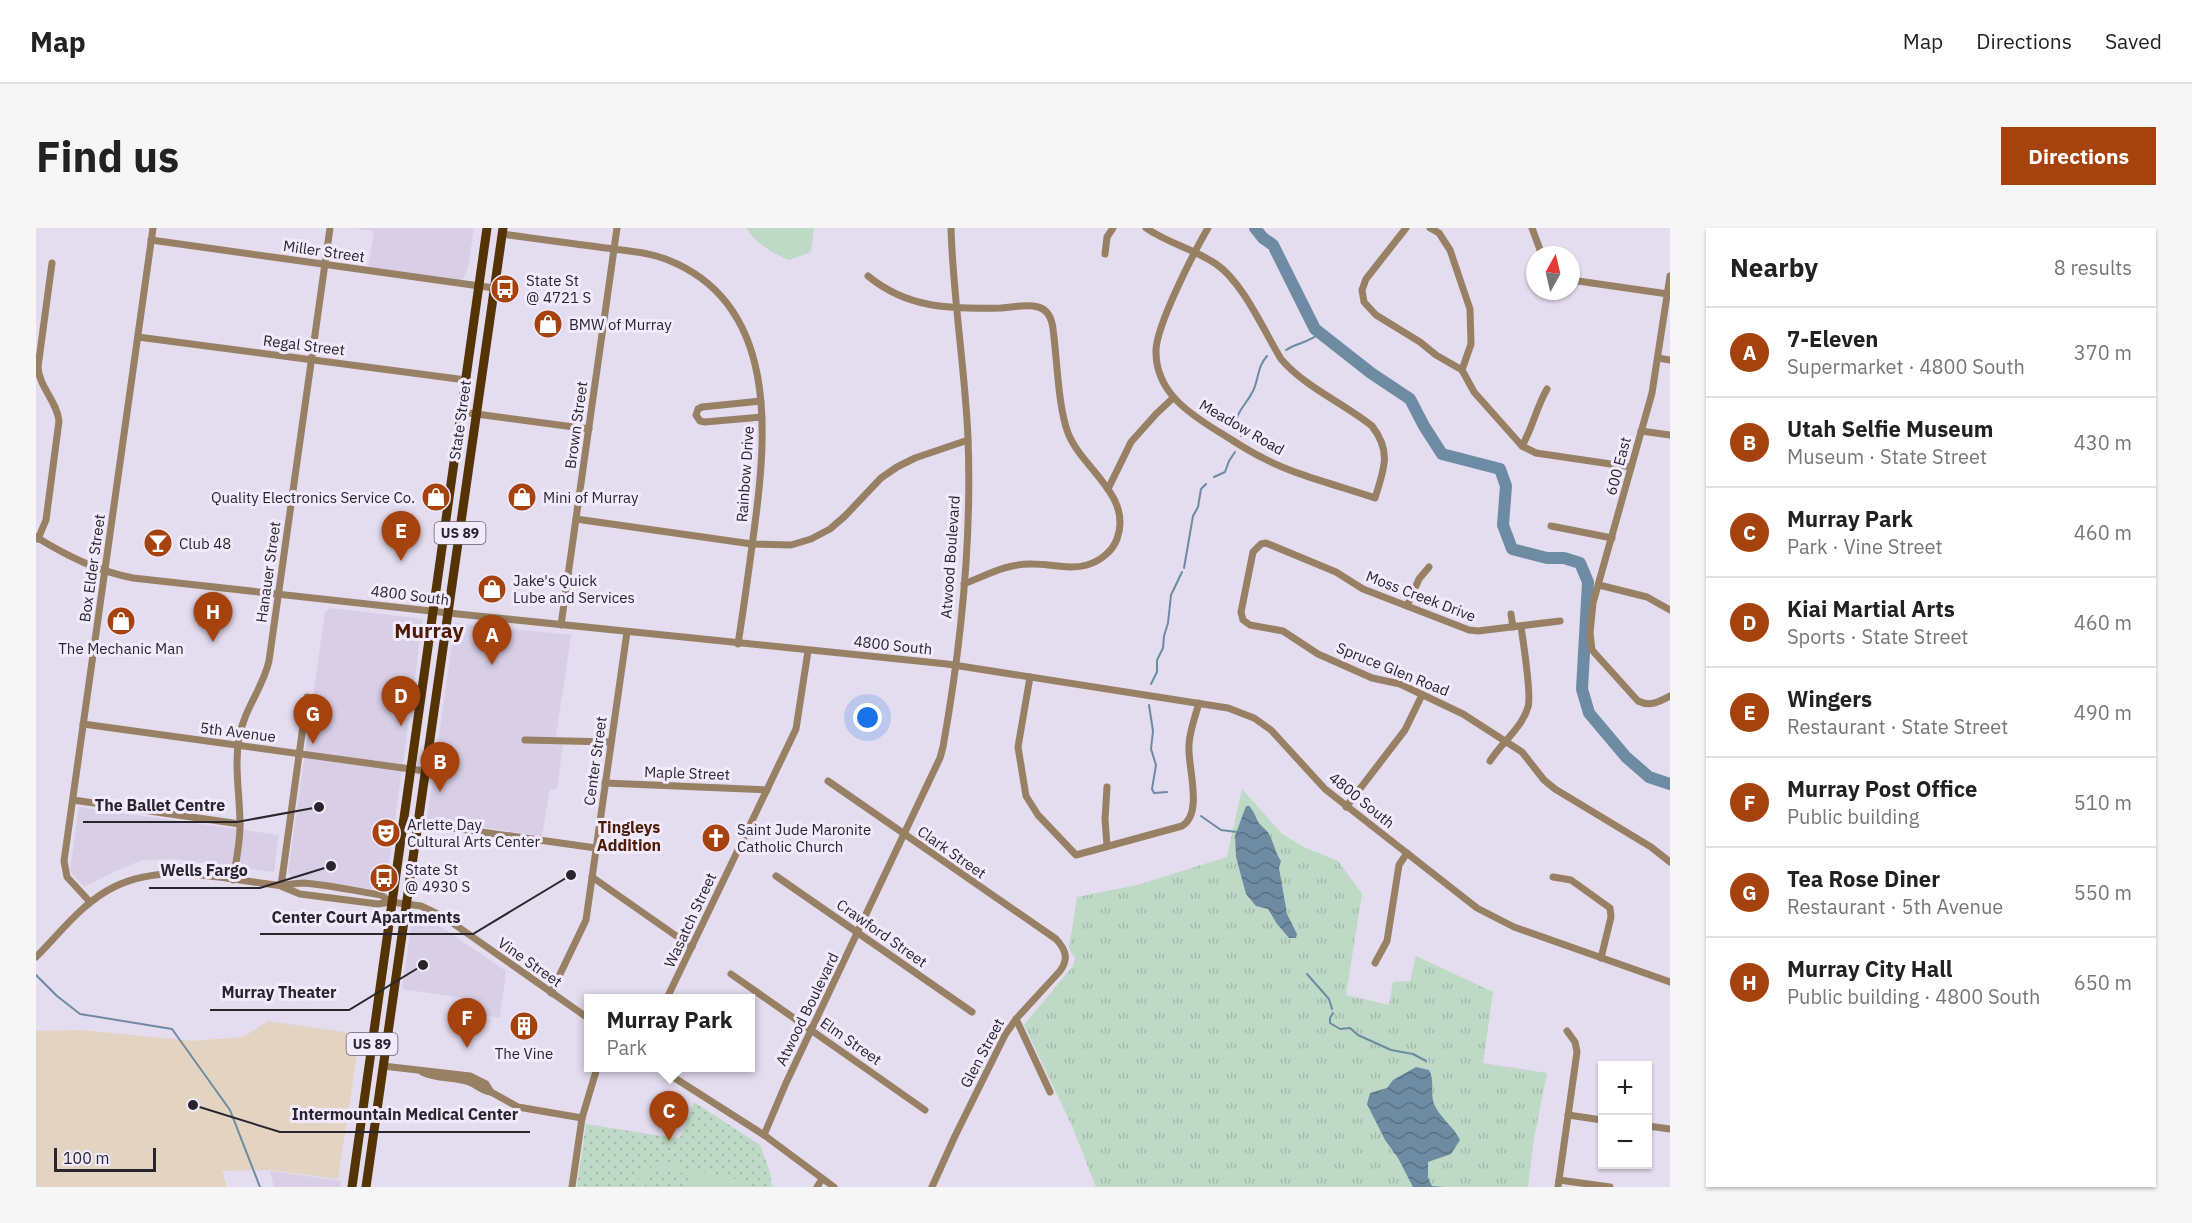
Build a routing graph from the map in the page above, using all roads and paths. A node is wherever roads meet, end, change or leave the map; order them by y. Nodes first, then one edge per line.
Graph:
1 (153, 228) edge
2 (330, 228) edge
3 (487, 228) edge
4 (617, 228) edge
5 (951, 228) edge
6 (1113, 228) edge
7 (1146, 228) edge
8 (1208, 228) edge
9 (1406, 228) edge
10 (1430, 228) edge
11 (1533, 228) edge
12 (502, 231) edge
13 (151, 240) junction
14 (1539, 246) edge
15 (614, 249) junction
16 (1195, 252) junction
17 (1105, 254) dead end
18 (52, 263) dead end
19 (325, 264) junction
20 (868, 276) dead end
21 (1670, 276) edge
22 (1580, 281) edge
23 (479, 286) junction
24 (494, 288) junction
25 (1668, 294) junction
26 (957, 308) junction
27 (138, 337) junction
28 (1658, 358) junction
29 (312, 360) junction
30 (1670, 360) edge
31 (1462, 370) junction
32 (466, 380) junction
33 (1546, 389) dead end
34 (1173, 398) junction
35 (761, 401) junction
36 (461, 412) junction
37 (476, 414) junction
38 (762, 417) junction
39 (589, 429) junction
40 (1641, 431) junction
41 (1670, 435) edge
42 (968, 440) junction
43 (1522, 446) junction
44 (1631, 467) junction
45 (1108, 489) junction
46 (576, 519) junction
47 (1551, 526) dead end
48 (37, 538) edge
49 (1612, 538) junction
50 (752, 544) junction
51 (1429, 567) dead end
52 (105, 572) junction
53 (964, 584) junction
54 (1599, 585) junction
55 (278, 593) junction
56 (1407, 606) junction
57 (1670, 610) edge
58 (432, 611) junction
59 (448, 613) junction
60 (1511, 615) dead end
61 (1244, 620) joint
62 (1560, 621) dead end
63 (561, 625) junction
64 (1517, 627) junction
65 (627, 632) junction
66 (738, 644) junction
67 (808, 651) junction
68 (955, 666) junction
69 (1030, 677) junction
70 (1422, 695) junction
71 (307, 696) dead end
72 (1670, 696) edge
73 (1199, 703) junction
74 (83, 724) junction
75 (525, 740) dead end
76 (1505, 741) junction
77 (611, 742) junction
78 (238, 746) junction
79 (299, 754) junction
80 (1490, 761) dead end
81 (411, 769) junction
82 (425, 771) junction
83 (828, 781) dead end
84 (605, 783) junction
85 (1107, 787) dead end
86 (767, 790) junction
87 (72, 800) junction
88 (1346, 807) junction
89 (418, 823) junction
90 (240, 824) junction
91 (903, 834) junction
92 (1107, 846) junction
93 (596, 848) junction
94 (1407, 853) junction
95 (1670, 862) edge
96 (776, 876) dead end
97 (592, 877) junction
98 (1552, 877) dead end
99 (233, 880) junction
100 (281, 886) junction
101 (90, 902) junction
102 (391, 902) junction
103 (406, 904) junction
104 (858, 934) junction
105 (1061, 944) joint
106 (692, 947) junction
107 (36, 957) edge
108 (1601, 958) junction
109 (1375, 963) dead end
110 (731, 974) dead end
111 (1670, 982) edge
112 (551, 993) junction
113 (670, 994) edge
114 (972, 1012) dead end
115 (584, 1015) edge
116 (1016, 1018) junction
117 (812, 1031) junction
118 (1567, 1032) dead end
119 (383, 1066) junction
120 (596, 1072) edge
121 (665, 1072) edge
122 (1050, 1092) dead end
123 (925, 1110) dead end
124 (1568, 1115) junction
125 (582, 1118) junction
126 (1598, 1119) edge
127 (1652, 1127) edge
128 (1670, 1129) edge
129 (764, 1135) junction
130 (822, 1179) junction
131 (1558, 1183) edge
132 (352, 1187) edge
133 (366, 1187) edge
134 (572, 1187) edge
135 (817, 1187) edge
136 (834, 1187) edge
137 (932, 1187) edge
138 (1610, 1187) edge

1 - 13 street, Box Elder Street
2 - 19 street, Hanauer Street
3 - 23 main road, State Street / US 89
4 - 15 street, Brown Street
5 - 26 street, Atwood Boulevard
6 - 17 street
7 - 16 street
8 - 16 street, Meadow Road
9 - 31 street
10 - 31 street
11 - 14 street
12 - 15 street, Rainbow Drive
12 - 24 main road, State Street / US 89
13 - 19 street, Miller Street
13 - 27 street, Box Elder Street
15 - 35 street, Rainbow Drive
15 - 39 street, Brown Street
16 - 34 street, Meadow Road
16 - 34 street, Meadow Road
18 - 48 street
19 - 23 street, Miller Street
19 - 29 street, Hanauer Street
20 - 26 street
21 - 25 street, 600 East
22 - 25 street
23 - 24 street, Miller Street
23 - 32 main road, State Street / US 89
24 - 37 main road, State Street / US 89
25 - 28 street, 600 East
26 - 42 street, Atwood Boulevard
26 - 45 street
27 - 29 street, Regal Street
27 - 52 street, Box Elder Street
28 - 30 street
28 - 40 street, 600 East
29 - 32 street, Regal Street
29 - 55 street, Hanauer Street
31 - 43 street
32 - 36 main road, State Street / US 89
33 - 43 street
34 - 45 street
35 - 38 street, Rainbow Drive
35 - 38 street
36 - 37 street
36 - 58 main road, State Street / US 89
37 - 39 street
37 - 59 main road, State Street / US 89
38 - 50 street, Rainbow Drive
39 - 46 street, Brown Street
40 - 41 street
40 - 44 street, 600 East
42 - 50 street
42 - 53 street, Atwood Boulevard
43 - 44 street
44 - 49 street, 600 East
45 - 53 street
46 - 50 street
46 - 63 street, Brown Street
47 - 49 street
48 - 52 street, 4800 South
49 - 54 street, 600 East
50 - 66 street, Rainbow Drive
51 - 56 street
52 - 55 street, 4800 South
52 - 74 street, Box Elder Street
53 - 68 street, Atwood Boulevard
54 - 57 street
54 - 72 street, 600 East
55 - 58 street, 4800 South
55 - 78 street, Hanauer Street
56 - 61 street, Moss Creek Drive
56 - 64 street, Moss Creek Drive
58 - 59 street, 4800 South
58 - 81 main road, State Street / US 89
59 - 63 street, 4800 South
59 - 82 main road, State Street / US 89
60 - 64 street
61 - 70 street, Spruce Glen Road
62 - 64 street, Moss Creek Drive
63 - 65 street, 4800 South
64 - 76 street
65 - 66 street, 4800 South
65 - 77 street, Center Street
66 - 67 street, 4800 South
67 - 68 street, 4800 South
67 - 86 street, Wasatch Street
68 - 69 street, 4800 South
68 - 91 street, Atwood Boulevard
69 - 73 street, 4800 South
69 - 92 street
70 - 76 street, Spruce Glen Road
70 - 88 street
71 - 79 street
73 - 88 street, 4800 South
73 - 92 street
74 - 78 street, 5th Avenue
74 - 87 street, Box Elder Street
75 - 77 street
76 - 80 street
76 - 95 street, Spruce Glen Road
77 - 84 street, Center Street
78 - 79 street, 5th Avenue
78 - 90 street, Hanauer Street
79 - 81 street, 5th Avenue
79 - 100 street
81 - 82 street, 5th Avenue
81 - 102 main road, State Street / US 89
82 - 89 main road, State Street / US 89
83 - 91 street, Clark Street
84 - 86 street, Maple Street
84 - 93 street, Center Street
85 - 92 street
86 - 106 street, Wasatch Street
87 - 90 street
87 - 101 street, Box Elder Street
88 - 94 street, 4800 South
89 - 93 street
89 - 103 main road, State Street / US 89
90 - 99 street, Hanauer Street
91 - 104 street, Atwood Boulevard
91 - 105 street, Clark Street
93 - 97 street, Center Street
94 - 108 street, 4800 South
94 - 109 street
96 - 104 street, Crawford Street
97 - 106 street
97 - 112 street, Center Street
98 - 108 street
99 - 100 street, Vine Street
99 - 101 street, Vine Street
100 - 102 street, Vine Street
101 - 107 street, Vine Street
102 - 103 street, Vine Street
102 - 132 main road, State Street / US 89
103 - 112 street, Vine Street
103 - 119 main road, State Street / US 89
104 - 114 street, Crawford Street
104 - 117 street, Atwood Boulevard
105 - 116 street, Glen Street
106 - 113 street, Wasatch Street
108 - 111 street, 4800 South
110 - 117 street, Elm Street
112 - 115 street, Vine Street
116 - 122 street
116 - 137 street, Glen Street
117 - 123 street, Elm Street
117 - 129 street, Atwood Boulevard
118 - 124 street
119 - 125 street
119 - 133 main road, State Street / US 89
120 - 125 street
121 - 129 street
124 - 126 street
124 - 131 street
125 - 134 street
127 - 128 street
129 - 130 street
130 - 135 street
130 - 136 street
131 - 138 street

